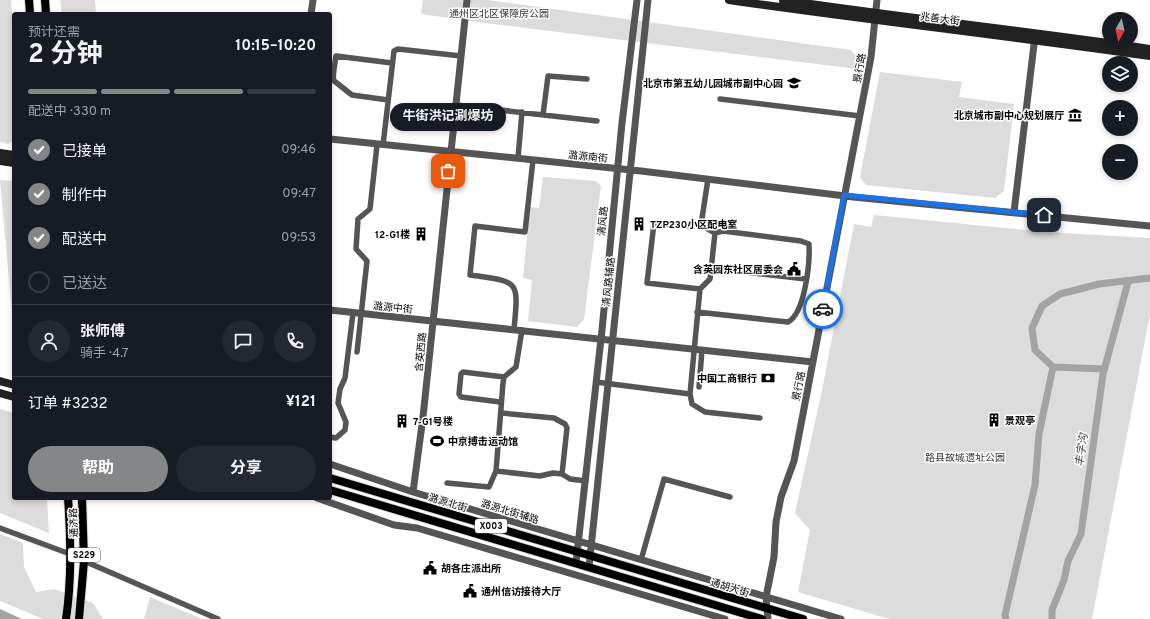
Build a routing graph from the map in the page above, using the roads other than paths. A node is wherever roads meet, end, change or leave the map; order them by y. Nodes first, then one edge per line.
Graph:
1 (29, 0) edge
2 (45, 0) edge
3 (313, 0) edge
4 (467, 0) edge
5 (637, 0) edge
6 (648, 0) edge
7 (729, 0) edge
8 (783, 0) edge
9 (877, 0) edge
10 (30, 12) edge
11 (46, 12) edge
12 (311, 12) edge
13 (875, 17) junction
14 (1035, 35) junction
15 (1150, 49) edge
16 (461, 56) junction
17 (1150, 56) edge
18 (392, 63) junction
19 (332, 69) edge
20 (587, 79) dead end
21 (720, 99) dead end
22 (388, 100) junction
23 (456, 106) junction
24 (522, 112) junction
25 (543, 115) junction
26 (860, 116) junction
27 (597, 121) dead end
28 (332, 139) edge
29 (380, 145) junction
30 (450, 151) junction
31 (0, 153) edge
32 (12, 155) edge
33 (518, 158) junction
34 (533, 160) junction
35 (0, 161) edge
36 (12, 163) edge
37 (618, 169) junction
38 (630, 170) junction
39 (708, 179) junction
40 (844, 195) junction
41 (1014, 212) junction
42 (701, 225) junction
43 (1150, 226) edge
44 (715, 233) junction
45 (711, 268) junction
46 (806, 279) junction
47 (700, 289) junction
48 (332, 310) edge
49 (353, 312) junction
50 (697, 312) junction
51 (362, 313) junction
52 (433, 321) junction
53 (514, 329) junction
54 (522, 330) junction
55 (601, 338) junction
56 (612, 340) junction
57 (694, 349) junction
58 (702, 350) junction
59 (357, 352) dead end
60 (812, 362) junction
61 (504, 377) junction
62 (0, 381) edge
63 (596, 382) junction
64 (12, 384) edge
65 (608, 384) junction
66 (699, 388) dead end
67 (0, 393) edge
68 (690, 394) junction
69 (12, 396) edge
70 (500, 402) junction
71 (501, 413) junction
72 (760, 418) dead end
73 (332, 437) edge
74 (332, 465) edge
75 (496, 472) junction
76 (562, 474) junction
77 (332, 479) edge
78 (586, 481) junction
79 (447, 483) dead end
80 (332, 491) edge
81 (413, 492) junction
82 (730, 497) dead end
83 (68, 500) edge
84 (82, 500) edge
85 (324, 500) edge
86 (0, 528) edge
87 (579, 542) junction
88 (591, 545) junction
89 (578, 552) junction
90 (70, 554) junction
91 (590, 555) junction
92 (641, 560) junction
93 (84, 561) junction
94 (576, 563) junction
95 (589, 567) junction
96 (652, 574) joint
97 (766, 597) junction
98 (767, 608) junction
99 (80, 615) edge
100 (66, 619) edge
101 (218, 619) edge
102 (725, 619) edge
103 (762, 619) edge
104 (768, 619) edge
105 (803, 619) edge
106 (841, 619) edge

1 - 10 main road
2 - 11 main road
3 - 12 street
4 - 16 street, 含英西路
5 - 37 street, 清风路
6 - 38 street, 清风路辅路
7 - 13 main road, 兆善大街
8 - 13 main road, 兆善大街
9 - 13 street, 景行路
13 - 14 main road, 兆善大街
13 - 26 street, 景行路
14 - 15 main road, 兆善大街
14 - 17 main road, 兆善大街
14 - 41 street
16 - 18 street
16 - 23 street, 含英西路
18 - 19 street
18 - 22 street
19 - 22 street
20 - 25 street
21 - 26 street
22 - 29 street
23 - 24 street
23 - 30 street, 含英西路
24 - 25 street
24 - 33 street
25 - 27 street
26 - 40 street, 景行路
28 - 29 street, 潞源南街
29 - 30 street, 潞源南街
29 - 51 street
30 - 33 street, 潞源南街
30 - 52 street, 含英西路
31 - 32 main road
33 - 34 street, 潞源南街
34 - 37 street, 潞源南街
34 - 53 street
35 - 36 main road
37 - 38 street, 潞源南街
37 - 55 street, 清风路
38 - 39 street, 潞源南街
38 - 56 street, 清风路辅路
39 - 40 street, 潞源南街
39 - 42 street
40 - 41 street, 潞源南街
40 - 60 street, 景行路
41 - 43 street, 潞源南街
42 - 44 street
42 - 47 street
44 - 45 street
44 - 46 street
45 - 46 street
45 - 47 street
46 - 50 street
47 - 50 street
48 - 49 street, 潞源中街
49 - 51 street, 潞源中街
49 - 73 street
50 - 57 street
51 - 52 street, 潞源中街
51 - 59 street
52 - 53 street, 潞源中街
52 - 81 street, 含英西路
53 - 54 street, 潞源中街
54 - 55 street, 潞源中街
54 - 61 street
55 - 56 street, 潞源中街
55 - 63 street, 清风路
56 - 57 street, 潞源中街
56 - 65 street, 清风路辅路
57 - 58 street, 潞源中街
57 - 68 street
58 - 60 street, 潞源中街
58 - 66 street
60 - 97 street, 景行路
61 - 70 street
61 - 70 street
62 - 64 main road
63 - 65 street
63 - 78 street, 清风路
65 - 68 street
65 - 88 street, 清风路辅路
67 - 69 main road
68 - 72 street
70 - 71 street
71 - 75 street
71 - 76 street
74 - 81 street, 潞源北街辅路
75 - 76 street
75 - 79 street
76 - 78 street
77 - 89 main road, 潞源北街 / X003
78 - 87 street, 清风路
80 - 94 main road, X003
81 - 87 street, 潞源北街辅路
82 - 92 street
83 - 90 main road, 通济路 / S229
84 - 93 main road, 通济路 / S229
85 - 102 street
86 - 90 street
87 - 88 street, 潞源北街辅路
87 - 89 street, 清风路
88 - 91 street, 清风路辅路
88 - 92 street, 潞源北街辅路
89 - 91 main road, 潞源北街 / X003
89 - 94 street, 清风路
90 - 100 main road, 通济路 / S229
91 - 95 street, 清风路辅路
91 - 96 main road, 潞源北街 / X003
92 - 97 street, 潞源北街辅路
93 - 99 main road, 通济路 / S229
93 - 101 street
94 - 95 main road, X003
95 - 103 main road, X003
96 - 98 main road, 通胡大街 / X003
97 - 98 street, 景行路
97 - 106 street, 潞源北街辅路
98 - 104 street, 景行路
98 - 105 main road, 通胡大街 / X003

